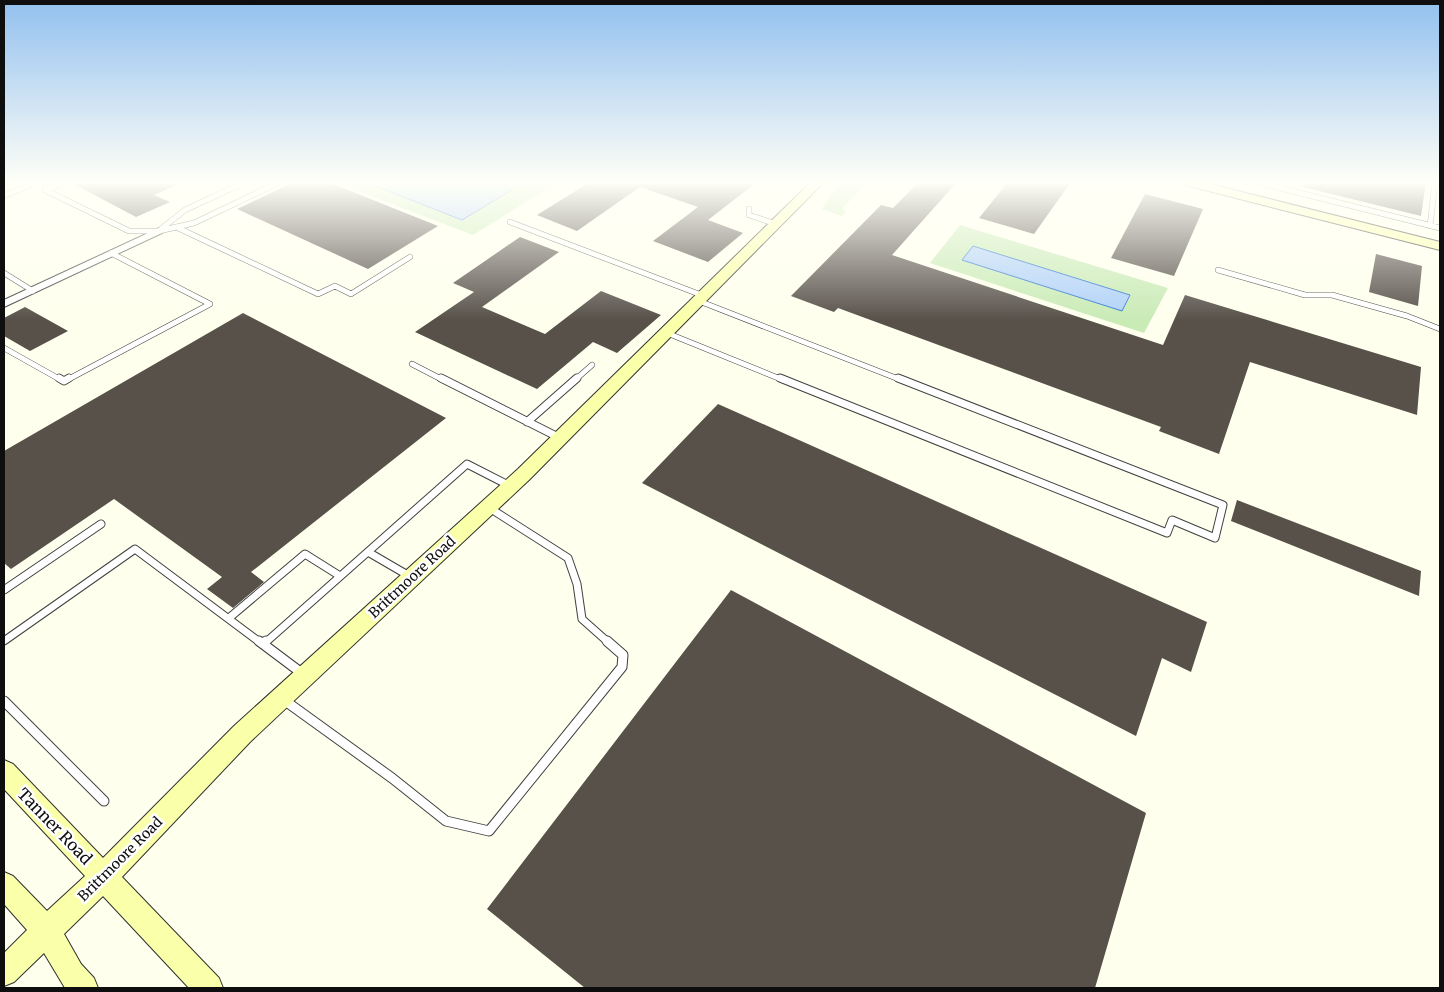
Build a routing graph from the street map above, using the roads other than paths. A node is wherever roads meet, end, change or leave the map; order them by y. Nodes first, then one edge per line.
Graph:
1 (123, 228) edge
2 (162, 228) edge
3 (171, 228) edge
4 (179, 228) edge
5 (526, 228) edge
6 (772, 228) edge
7 (1371, 228) edge
8 (159, 231) junction
9 (1440, 246) edge
10 (111, 254) junction
11 (410, 257) dead end
12 (1218, 270) dead end
13 (4, 273) edge
14 (33, 291) junction
15 (702, 298) junction
16 (4, 304) edge
17 (1440, 329) edge
18 (667, 333) junction
19 (4, 348) edge
20 (412, 364) dead end
21 (592, 365) dead end
22 (527, 422) junction
23 (560, 438) junction
24 (510, 486) junction
25 (488, 507) junction
26 (101, 524) dead end
27 (368, 552) junction
28 (340, 576) junction
29 (412, 577) junction
30 (4, 590) edge
31 (229, 618) junction
32 (4, 641) edge
33 (263, 644) junction
34 (306, 676) junction
35 (282, 698) junction
36 (4, 701) edge
37 (4, 772) edge
38 (104, 801) dead end
39 (103, 877) junction
40 (4, 885) edge
41 (47, 931) junction
42 (4, 972) edge
43 (84, 988) edge
44 (209, 988) edge

1 - 8 lane
2 - 8 lane
3 - 8 lane
4 - 11 lane
5 - 15 lane
6 - 15 main road, Brittmoore Road
7 - 9 main road
8 - 10 street
10 - 14 street
10 - 19 lane
12 - 17 lane
13 - 14 lane
14 - 16 street
15 - 18 main road, Brittmoore Road
15 - 18 lane
18 - 23 main road, Brittmoore Road
20 - 22 lane
21 - 22 lane
22 - 23 lane
23 - 24 main road, Brittmoore Road
24 - 25 main road, Brittmoore Road
24 - 27 lane
25 - 29 main road, Brittmoore Road
25 - 35 lane
26 - 30 lane
27 - 28 lane
27 - 29 lane
28 - 31 lane
28 - 33 lane
29 - 34 main road, Brittmoore Road
31 - 32 lane
31 - 33 lane
33 - 34 lane
34 - 35 main road, Brittmoore Road
35 - 39 main road, Brittmoore Road
36 - 38 lane
37 - 39 main road, Tanner Road
39 - 41 main road, Brittmoore Road
39 - 44 main road, Tanner Road
40 - 41 main road
41 - 42 main road, Brittmoore Road
41 - 43 main road

